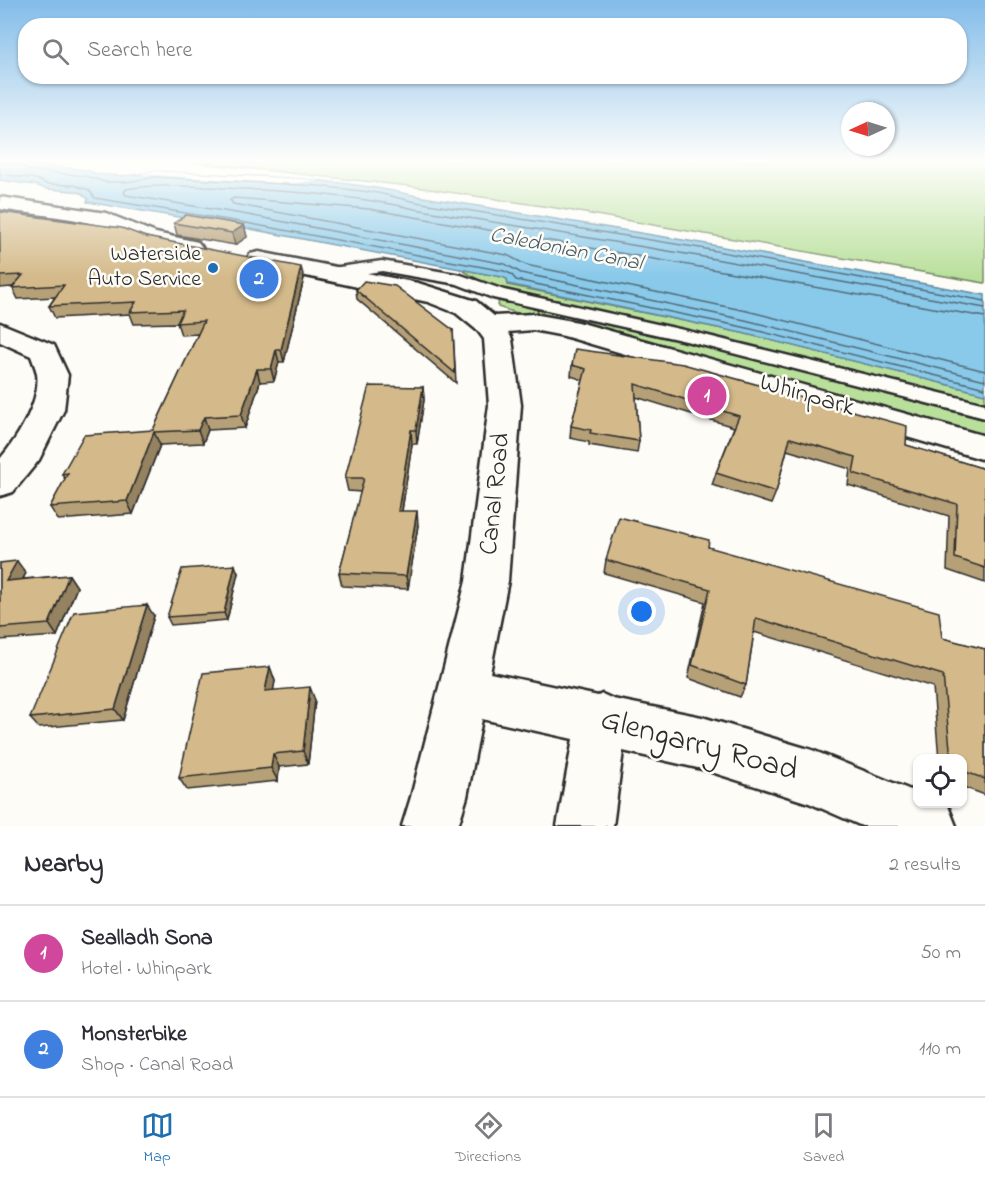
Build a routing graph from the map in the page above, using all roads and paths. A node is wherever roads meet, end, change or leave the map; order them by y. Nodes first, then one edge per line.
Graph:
1 (0, 203) edge
2 (332, 273) junction
3 (488, 325) junction
4 (0, 331) edge
5 (985, 411) edge
6 (985, 448) edge
7 (0, 483) edge
8 (463, 691) junction
9 (602, 719) junction
10 (430, 826) edge
11 (585, 826) edge
12 (928, 826) edge

1 - 2 street, Canal Road
2 - 3 street, Canal Road
2 - 5 lane, Canal Road
3 - 6 street, Whinpark
3 - 8 street, Canal Road
4 - 7 street
8 - 9 street, Glengarry Road
8 - 10 street, Canal Road
9 - 11 street
9 - 12 street, Glengarry Road

